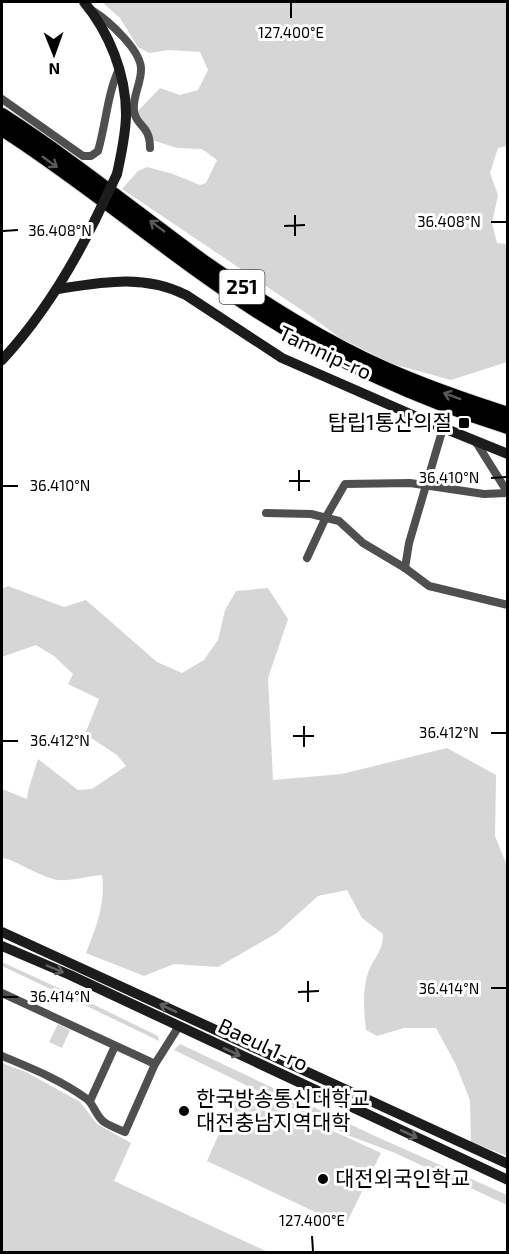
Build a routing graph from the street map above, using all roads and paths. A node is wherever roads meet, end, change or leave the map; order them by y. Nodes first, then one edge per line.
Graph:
1 (88, 6) edge
2 (119, 69) junction
3 (2, 99) edge
4 (2, 116) edge
5 (2, 129) edge
6 (150, 148) dead end
7 (58, 289) junction
8 (2, 360) edge
9 (507, 414) edge
10 (507, 427) edge
11 (443, 428) junction
12 (476, 442) junction
13 (507, 454) edge
14 (425, 486) junction
15 (507, 493) edge
16 (266, 513) dead end
17 (326, 517) junction
18 (307, 558) dead end
19 (405, 568) junction
20 (507, 605) edge
21 (2, 932) edge
22 (2, 946) edge
23 (2, 993) edge
24 (179, 1026) junction
25 (115, 1046) junction
26 (2, 1056) edge
27 (155, 1064) junction
28 (90, 1101) junction
29 (507, 1164) edge
30 (507, 1179) edge

1 - 2 main road
1 - 6 street
2 - 3 street
2 - 7 main road, bridge
9 -> 4 highway, 251
5 -> 10 highway, 251
7 - 8 main road
7 - 11 main road, Tamnip-ro
11 - 12 main road, Tamnip-ro
11 - 14 street
12 - 13 main road, Tamnip-ro
12 - 15 street
14 - 15 street
14 - 17 street
14 - 19 street
16 - 17 street
17 - 18 street
17 - 19 street
19 - 20 street
29 -> 21 main road, Baeul 1-ro
22 -> 24 main road, Baeul 1-ro
23 - 25 street
24 - 27 street
24 -> 30 main road, Baeul 1-ro
25 - 27 street
25 - 28 street
26 - 28 street
27 - 28 street

